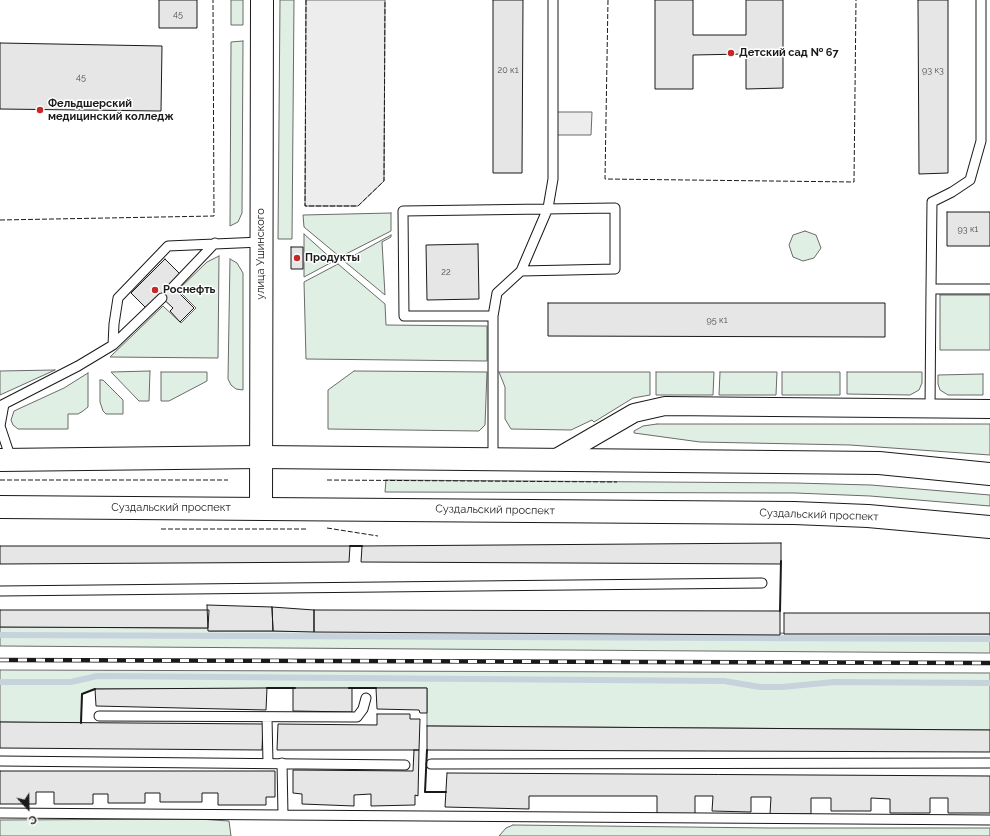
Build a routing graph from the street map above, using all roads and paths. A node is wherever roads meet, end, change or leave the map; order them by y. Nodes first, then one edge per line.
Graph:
1 (262, 0) edge
2 (553, 0) edge
3 (981, 0) edge
4 (548, 208) junction
5 (261, 242) junction
6 (215, 243) junction
7 (522, 271) junction
8 (173, 287) dead end
9 (931, 289) junction
10 (990, 289) edge
11 (162, 298) dead end
12 (493, 316) junction
13 (113, 345) junction
14 (2, 405) edge
15 (930, 408) junction
16 (990, 409) edge
17 (261, 457) junction
18 (6, 460) edge
19 (493, 460) junction
20 (553, 460) junction
21 (990, 474) edge
22 (0, 507) edge
23 (261, 508) junction
24 (990, 527) edge
25 (762, 583) dead end
26 (0, 591) edge
27 (366, 698) dead end
28 (99, 716) dead end
29 (267, 718) junction
30 (0, 761) edge
31 (268, 763) junction
32 (990, 763) edge
33 (282, 764) junction
34 (431, 764) dead end
35 (405, 765) dead end
36 (0, 813) edge
37 (283, 815) junction
38 (990, 820) edge

1 - 5 main road, улица Ушинского
2 - 4 lane
3 - 9 lane
4 - 7 lane
4 - 7 lane
4 - 12 lane
5 - 6 lane
5 - 17 main road, улица Ушинского
6 - 8 lane
6 - 13 lane
7 - 12 lane
9 - 10 lane
9 - 15 lane
11 - 13 lane
12 - 19 lane
13 - 14 lane
14 - 18 lane
15 - 16 street
15 - 20 street
17 - 18 main road
17 - 19 main road
17 - 23 main road, улица Ушинского
19 - 20 main road
20 - 21 main road
22 - 23 main road, Суздальский проспект
23 - 24 main road, Суздальский проспект
25 - 26 lane
27 - 29 lane
28 - 29 lane
29 - 31 lane
30 - 31 lane
31 - 33 lane
32 - 34 lane
33 - 35 lane
33 - 37 lane
36 - 37 lane
37 - 38 lane

